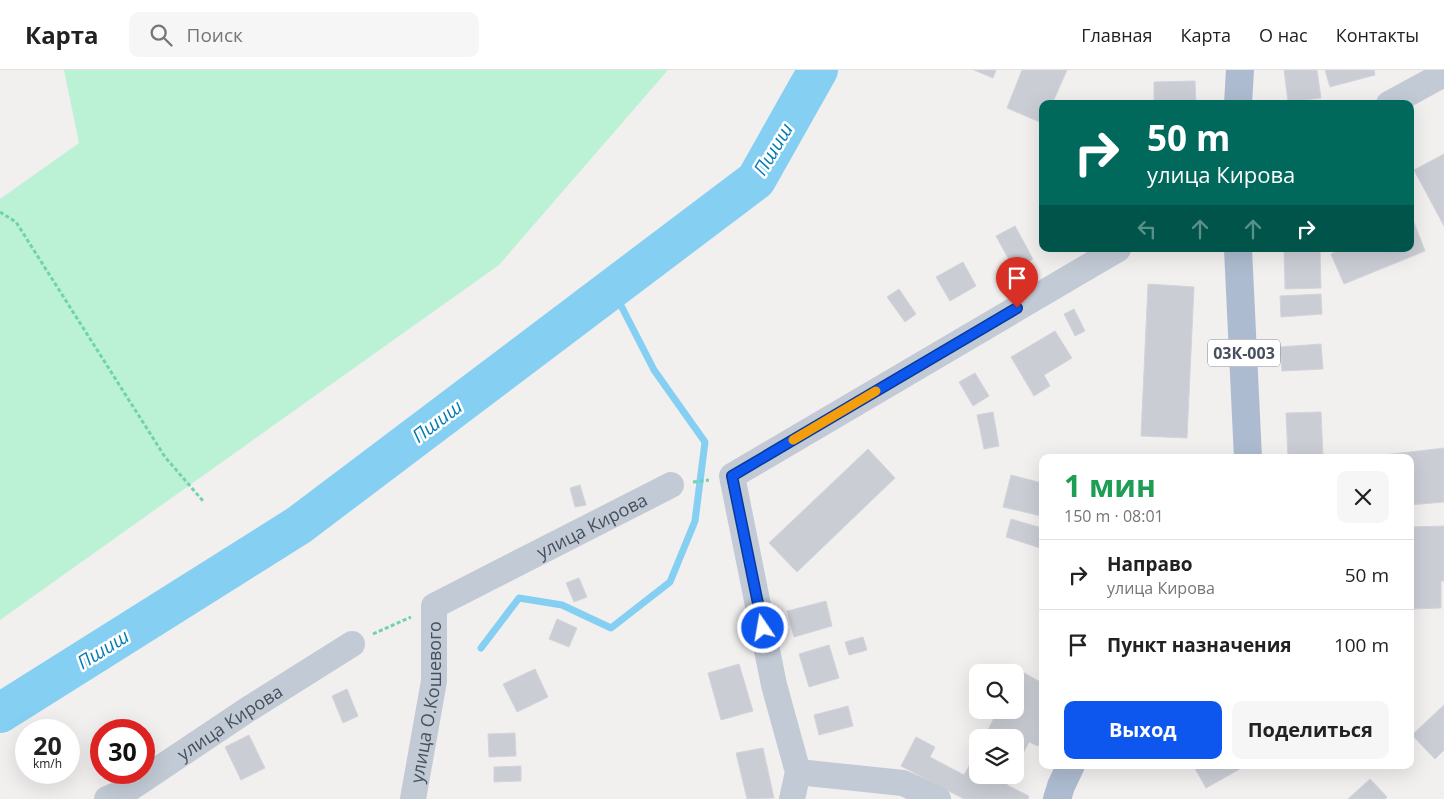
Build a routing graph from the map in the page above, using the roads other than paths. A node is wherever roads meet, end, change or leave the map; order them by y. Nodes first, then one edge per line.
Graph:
1 (1240, 70) edge
2 (1444, 74) edge
3 (1238, 100) edge
4 (1396, 100) edge
5 (1113, 252) edge
6 (1238, 252) edge
7 (1248, 454) edge
8 (671, 485) road end
9 (434, 606) joint
10 (352, 644) road end
11 (1069, 769) edge
12 (798, 772) junction
13 (107, 799) edge
14 (413, 799) edge
15 (792, 799) edge
16 (938, 799) edge
17 (1057, 799) edge

1 - 3 main road
2 - 4 street
5 - 12 street
6 - 7 main road, 03К-003
8 - 9 street, улица Кирова
9 - 14 street, улица О.Кошевого
10 - 13 street, улица Кирова
11 - 17 main road
12 - 15 street
12 - 16 street

